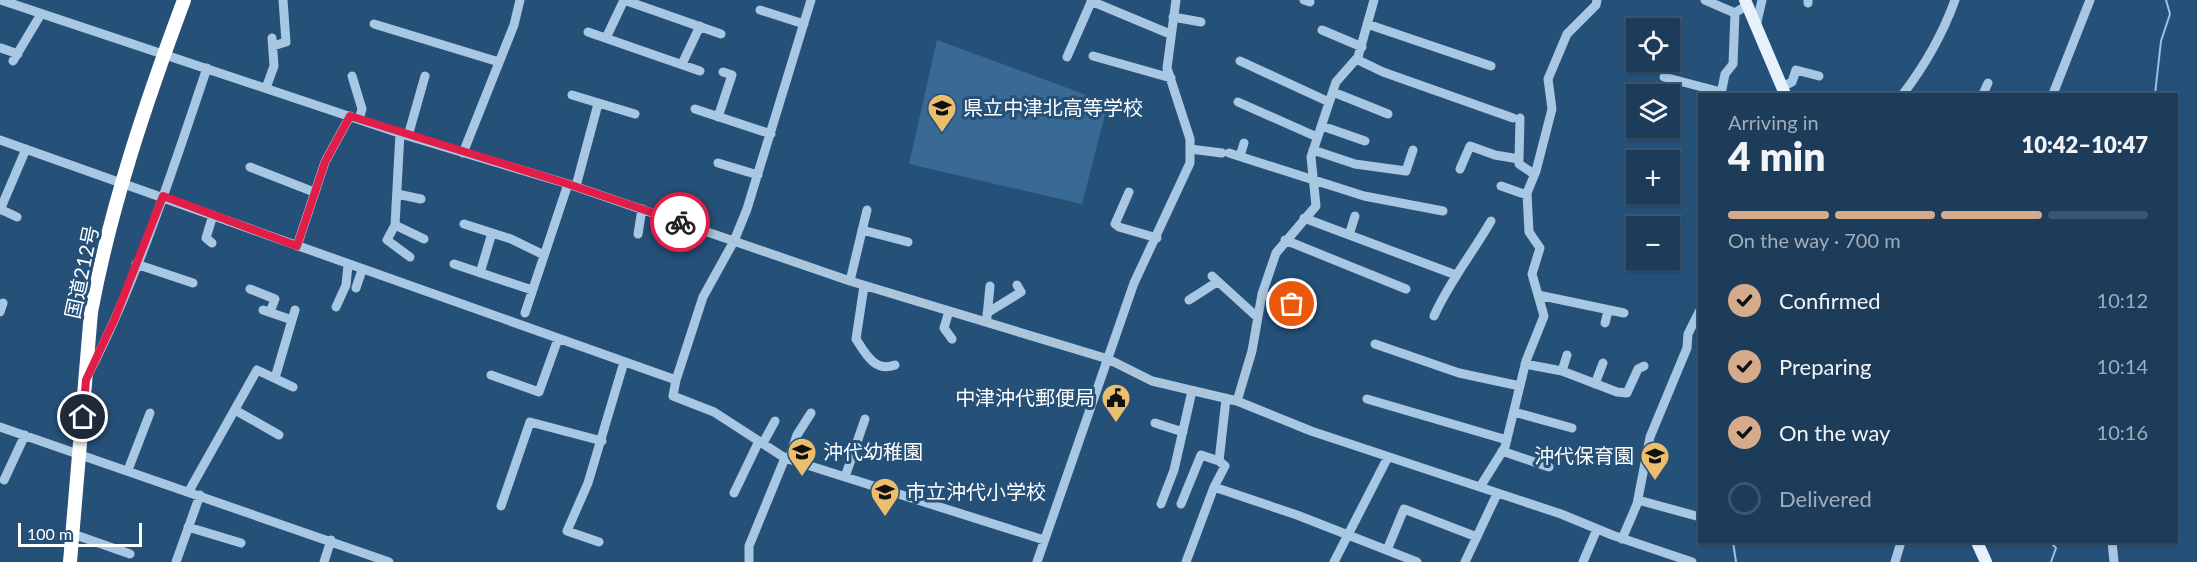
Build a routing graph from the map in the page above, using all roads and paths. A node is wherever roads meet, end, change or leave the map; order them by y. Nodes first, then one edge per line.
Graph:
1 (1, 0) edge
2 (33, 0) edge
3 (184, 0) edge
4 (283, 0) edge
5 (520, 0) edge
6 (624, 0) edge
7 (811, 0) edge
8 (1176, 0) edge
9 (1374, 0) edge
10 (1596, 0) edge
11 (1705, 0) edge
12 (1761, 0) edge
13 (1955, 0) edge
14 (2090, 0) edge
15 (1092, 1) edge
16 (1746, 3) edge
17 (760, 9) dead end
18 (31, 10) junction
19 (1735, 13) junction
20 (41, 14) junction
21 (1173, 17) junction
22 (1201, 22) dead end
23 (374, 24) dead end
24 (804, 24) junction
25 (1367, 24) junction
26 (699, 26) junction
27 (1756, 26) junction
28 (1322, 30) dead end
29 (588, 32) dead end
30 (1170, 33) junction
31 (721, 34) dead end
32 (606, 38) junction
33 (1362, 47) junction
34 (1, 48) edge
35 (164, 54) junction
36 (1093, 56) dead end
37 (1067, 57) dead end
38 (1356, 59) junction
39 (1240, 61) dead end
40 (499, 62) junction
41 (682, 64) junction
42 (1491, 66) dead end
43 (207, 68) junction
44 (700, 71) dead end
45 (723, 72) dead end
46 (352, 76) dead end
47 (425, 76) dead end
48 (1664, 76) dead end
49 (1819, 76) dead end
50 (1170, 78) junction
51 (1988, 83) dead end
52 (266, 88) junction
53 (1784, 91) edge
54 (1333, 92) junction
55 (1718, 93) edge
56 (1721, 93) edge
57 (1904, 93) edge
58 (1983, 93) edge
59 (2054, 93) edge
60 (572, 95) dead end
61 (1238, 102) dead end
62 (1329, 102) junction
63 (598, 104) junction
64 (695, 109) dead end
65 (635, 114) dead end
66 (1388, 114) dead end
67 (718, 117) junction
68 (355, 118) junction
69 (1322, 126) junction
70 (404, 134) junction
71 (771, 134) junction
72 (1317, 137) junction
73 (0, 140) edge
74 (1365, 141) dead end
75 (1244, 143) dead end
76 (1190, 149) junction
77 (26, 150) junction
78 (1313, 150) junction
79 (1413, 150) dead end
80 (464, 153) junction
81 (1240, 156) junction
82 (1519, 159) junction
83 (718, 163) dead end
84 (250, 167) dead end
85 (1460, 169) dead end
86 (1534, 174) junction
87 (758, 175) junction
88 (1315, 181) junction
89 (121, 184) junction
90 (572, 185) junction
91 (1501, 186) dead end
92 (314, 192) junction
93 (1129, 192) dead end
94 (397, 194) junction
95 (1527, 195) junction
96 (163, 196) junction
97 (421, 199) dead end
98 (642, 209) junction
99 (0, 210) edge
100 (867, 210) dead end
101 (1443, 211) dead end
102 (213, 215) junction
103 (1355, 216) dead end
104 (17, 217) dead end
105 (1304, 218) junction
106 (1491, 221) dead end
107 (464, 224) dead end
108 (395, 225) junction
109 (862, 230) junction
110 (492, 233) junction
111 (638, 234) dead end
112 (1349, 235) junction
113 (1157, 238) junction
114 (424, 239) dead end
115 (1285, 240) junction
116 (734, 241) junction
117 (908, 242) dead end
118 (212, 243) dead end
119 (297, 246) junction
120 (544, 255) junction
121 (410, 257) dead end
122 (136, 264) junction
123 (454, 264) dead end
124 (348, 265) junction
125 (362, 270) junction
126 (480, 273) junction
127 (1456, 275) junction
128 (850, 281) junction
129 (193, 283) dead end
130 (1017, 285) dead end
131 (864, 286) junction
132 (990, 286) dead end
133 (356, 288) dead end
134 (249, 289) dead end
135 (1406, 289) dead end
136 (532, 290) junction
137 (1262, 294) junction
138 (1538, 295) junction
139 (1189, 300) dead end
140 (336, 307) dead end
141 (296, 310) dead end
142 (1307, 310) dead end
143 (1434, 310) dead end
144 (949, 311) junction
145 (1608, 311) junction
146 (525, 313) dead end
147 (1624, 313) dead end
148 (1698, 314) edge
149 (1257, 317) junction
150 (987, 318) junction
151 (292, 320) junction
152 (1605, 323) dead end
153 (558, 339) junction
154 (952, 339) dead end
155 (1375, 344) dead end
156 (1567, 355) dead end
157 (1108, 359) junction
158 (624, 362) junction
159 (1603, 363) dead end
160 (1525, 364) junction
161 (895, 365) dead end
162 (1644, 366) dead end
163 (1562, 371) junction
164 (491, 375) dead end
165 (275, 378) junction
166 (86, 380) junction
167 (676, 380) junction
168 (1595, 384) junction
169 (1520, 386) junction
170 (293, 387) dead end
171 (1192, 391) junction
172 (1226, 399) junction
173 (1367, 399) dead end
174 (1237, 401) junction
175 (235, 410) junction
176 (1514, 412) junction
177 (150, 413) dead end
178 (811, 413) dead end
179 (865, 419) dead end
180 (775, 421) dead end
181 (1155, 423) dead end
182 (0, 427) edge
183 (1572, 428) dead end
184 (1183, 432) junction
185 (25, 435) junction
186 (279, 435) dead end
187 (1507, 440) junction
188 (602, 441) junction
189 (761, 442) junction
190 (1502, 452) junction
191 (80, 454) junction
192 (1388, 457) junction
193 (787, 458) junction
194 (1219, 461) junction
195 (1549, 467) dead end
196 (128, 470) junction
197 (845, 477) junction
198 (4, 480) dead end
199 (1214, 487) junction
200 (1480, 487) junction
201 (189, 491) junction
202 (734, 493) dead end
203 (1497, 494) junction
204 (200, 495) junction
205 (1638, 500) junction
206 (1161, 504) dead end
207 (1181, 504) dead end
208 (501, 506) dead end
209 (1698, 517) edge
210 (188, 527) junction
211 (1596, 529) junction
212 (73, 534) junction
213 (1348, 534) junction
214 (1477, 537) junction
215 (1623, 539) junction
216 (331, 540) junction
217 (240, 543) dead end
218 (599, 543) dead end
219 (1901, 543) edge
220 (1977, 543) edge
221 (2109, 543) edge
222 (1044, 544) junction
223 (1387, 550) junction
224 (130, 554) dead end
225 (70, 562) edge
226 (176, 562) edge
227 (324, 562) edge
228 (388, 562) edge
229 (749, 562) edge
230 (1037, 562) edge
231 (1186, 562) edge
232 (1334, 562) edge
233 (1417, 562) edge
234 (1466, 562) edge
235 (1583, 562) edge
236 (1692, 562) edge
237 (1895, 562) edge
238 (1986, 562) edge
239 (2114, 562) edge

1 - 18 street
2 - 18 street
3 - 35 highway, 国道212号
4 - 52 street
5 - 40 street
6 - 26 street
6 - 32 street
7 - 24 street
8 - 21 street
9 - 25 street
10 - 86 street
11 - 19 street
12 - 27 street
13 - 57 street
14 - 59 street
15 - 30 street
15 - 37 street
16 - 19 street
16 - 27 main road
17 - 24 street
18 - 20 street
19 - 56 street
20 - 34 street
20 - 35 street
21 - 22 street
21 - 30 street
23 - 40 street
24 - 71 street
25 - 33 street
25 - 42 street
26 - 31 street
26 - 41 street
27 - 53 main road
28 - 33 street
29 - 32 street
30 - 50 street
32 - 41 street
33 - 38 street
35 - 43 street
35 - 89 highway, 国道212号
36 - 50 street
38 - 54 street
38 - 82 street
39 - 62 street
40 - 80 street
41 - 44 street
43 - 52 street
43 - 96 street
45 - 67 street
46 - 68 street
47 - 70 street
48 - 55 street
49 - 53 street
50 - 76 street
51 - 58 street
52 - 68 street
54 - 62 street
54 - 66 street
60 - 63 street
61 - 72 street
62 - 69 street
63 - 65 street
63 - 90 street
64 - 67 street
67 - 71 street
68 - 70 street
68 - 92 street
69 - 72 street
69 - 74 street
70 - 80 street
70 - 94 street
71 - 87 street
72 - 78 street
73 - 77 street
75 - 81 street
76 - 81 street
76 - 113 street
77 - 89 street
77 - 99 street
78 - 79 street
78 - 88 street
80 - 90 street
81 - 88 street
82 - 85 street
82 - 86 street
83 - 87 street
84 - 92 street
86 - 95 street
87 - 116 street
88 - 101 street
88 - 105 street
89 - 96 street
89 - 166 highway, 国道212号
90 - 98 street
90 - 120 street
91 - 95 street
92 - 119 street
93 - 113 street
94 - 97 street
94 - 108 street
95 - 138 street
96 - 102 street
96 - 122 street
98 - 111 street
98 - 116 street
99 - 104 street
100 - 109 street
102 - 118 street
102 - 119 street
103 - 112 street
105 - 112 street
105 - 115 street
106 - 127 street
107 - 110 street
108 - 114 street
108 - 121 street
109 - 117 street
109 - 128 street
110 - 120 street
110 - 126 street
112 - 127 street
113 - 157 street
115 - 135 street
115 - 137 street
116 - 128 street
116 - 167 street
119 - 124 street
120 - 136 street
122 - 129 street
122 - 166 street
123 - 126 street
124 - 125 street
124 - 140 street
125 - 133 street
125 - 153 street
126 - 136 street
127 - 143 street
128 - 131 street
130 - 150 street
131 - 144 street
131 - 161 street
132 - 150 street
134 - 151 street
136 - 146 street
137 - 142 street
137 - 149 street
138 - 145 street
138 - 160 street
139 - 149 street
141 - 151 street
144 - 150 street
144 - 154 street
145 - 147 street
145 - 152 street
148 - 205 street
149 - 174 street
150 - 157 street
151 - 165 street
153 - 158 street
153 - 164 street
155 - 169 street
156 - 163 street
157 - 171 street
157 - 222 street
158 - 167 street
158 - 188 street
159 - 168 street
160 - 163 street
160 - 169 street
162 - 168 street
163 - 168 street
165 - 170 street
165 - 175 street
166 - 191 highway, 国道212号
167 - 189 street
169 - 176 street
171 - 172 street
171 - 184 street
172 - 174 street
172 - 194 street
173 - 187 street
174 - 192 street
175 - 186 street
175 - 201 street
176 - 183 street
176 - 187 street
177 - 196 street
178 - 193 street
179 - 197 street
180 - 189 street
181 - 184 street
182 - 185 street
184 - 206 street
185 - 191 street
185 - 198 street
187 - 190 street
188 - 208 street
188 - 218 street
189 - 193 street
189 - 202 street
190 - 195 street
190 - 200 street
191 - 196 street
191 - 212 highway, 国道212号
192 - 200 street
192 - 213 street
193 - 197 street
193 - 229 street
194 - 199 street
194 - 207 street
196 - 201 street
197 - 222 street
199 - 213 street
199 - 231 street
200 - 203 street
201 - 204 street
203 - 211 street
203 - 214 street
204 - 210 street
204 - 216 street
205 - 209 street
205 - 215 street
210 - 217 street
210 - 226 street
211 - 215 street
211 - 235 street
212 - 224 street
212 - 225 highway, 国道212号
213 - 223 street
213 - 232 street
214 - 223 street
214 - 234 street
215 - 236 street
216 - 227 street
216 - 228 street
219 - 237 street
220 - 238 main road
221 - 239 street
222 - 230 street
223 - 233 street

